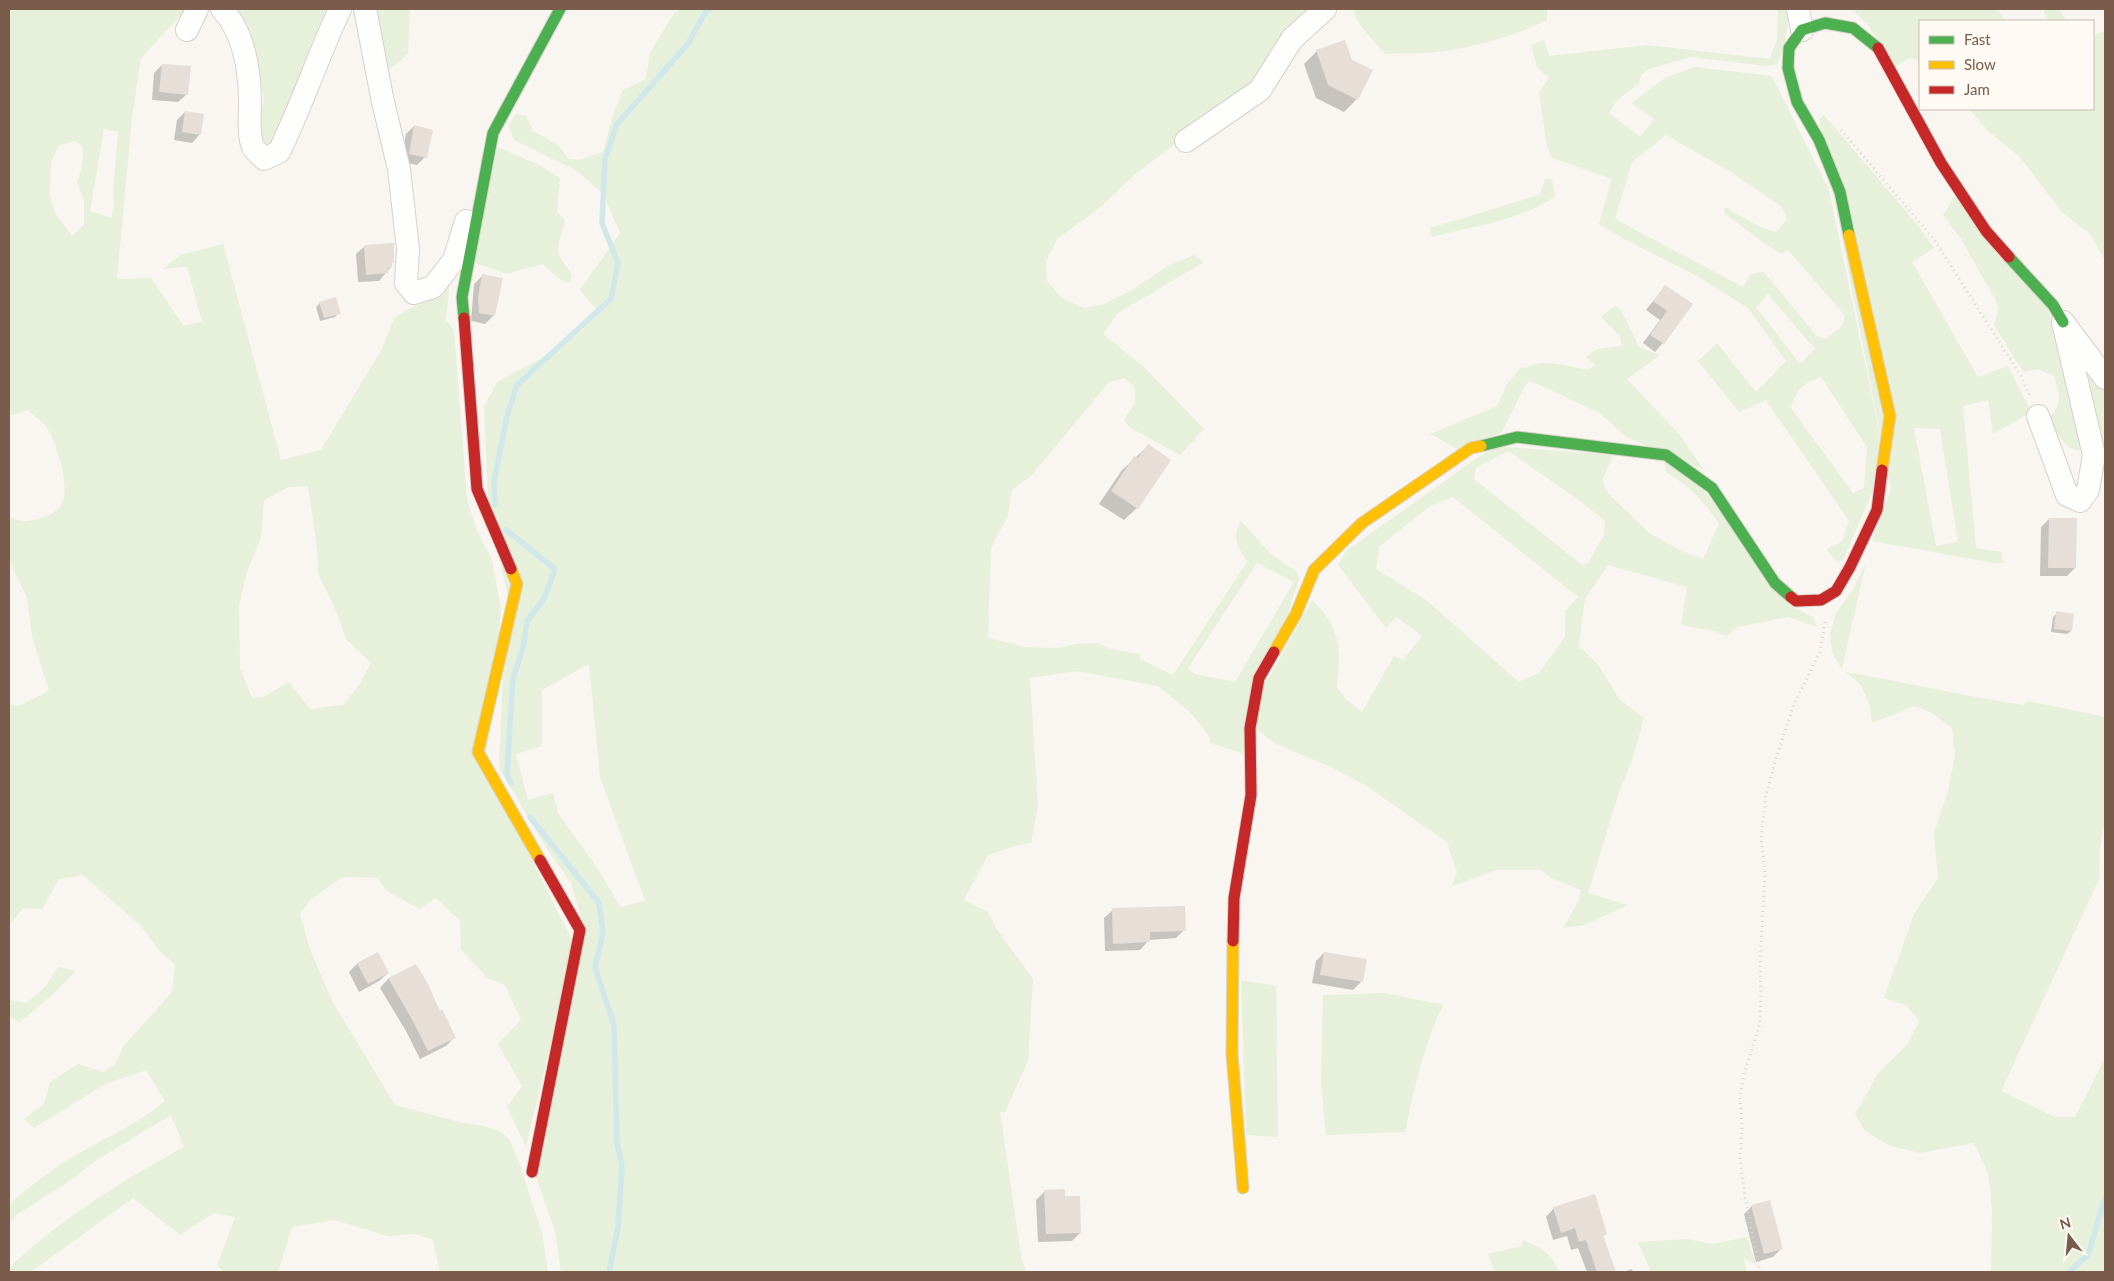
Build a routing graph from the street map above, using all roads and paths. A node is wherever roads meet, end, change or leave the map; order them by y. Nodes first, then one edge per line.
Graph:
1 (196, 9) edge
2 (222, 9) edge
3 (340, 9) edge
4 (365, 9) edge
5 (560, 9) edge
6 (1325, 9) edge
7 (1800, 19) edge
8 (187, 30) dead end
9 (1837, 125) dead end
10 (493, 133) junction
11 (1186, 141) dead end
12 (2063, 322) junction
13 (2105, 378) edge
14 (2038, 416) joint
15 (1827, 597) junction
16 (532, 1172) dead end
17 (1243, 1188) dead end
18 (1760, 1272) edge

1 - 8 street
2 - 3 street
4 - 10 street
5 - 10 street
6 - 11 street
7 - 12 street
7 - 15 street
9 - 14 path
10 - 16 street
12 - 13 street
12 - 14 street
15 - 17 street
15 - 18 path

